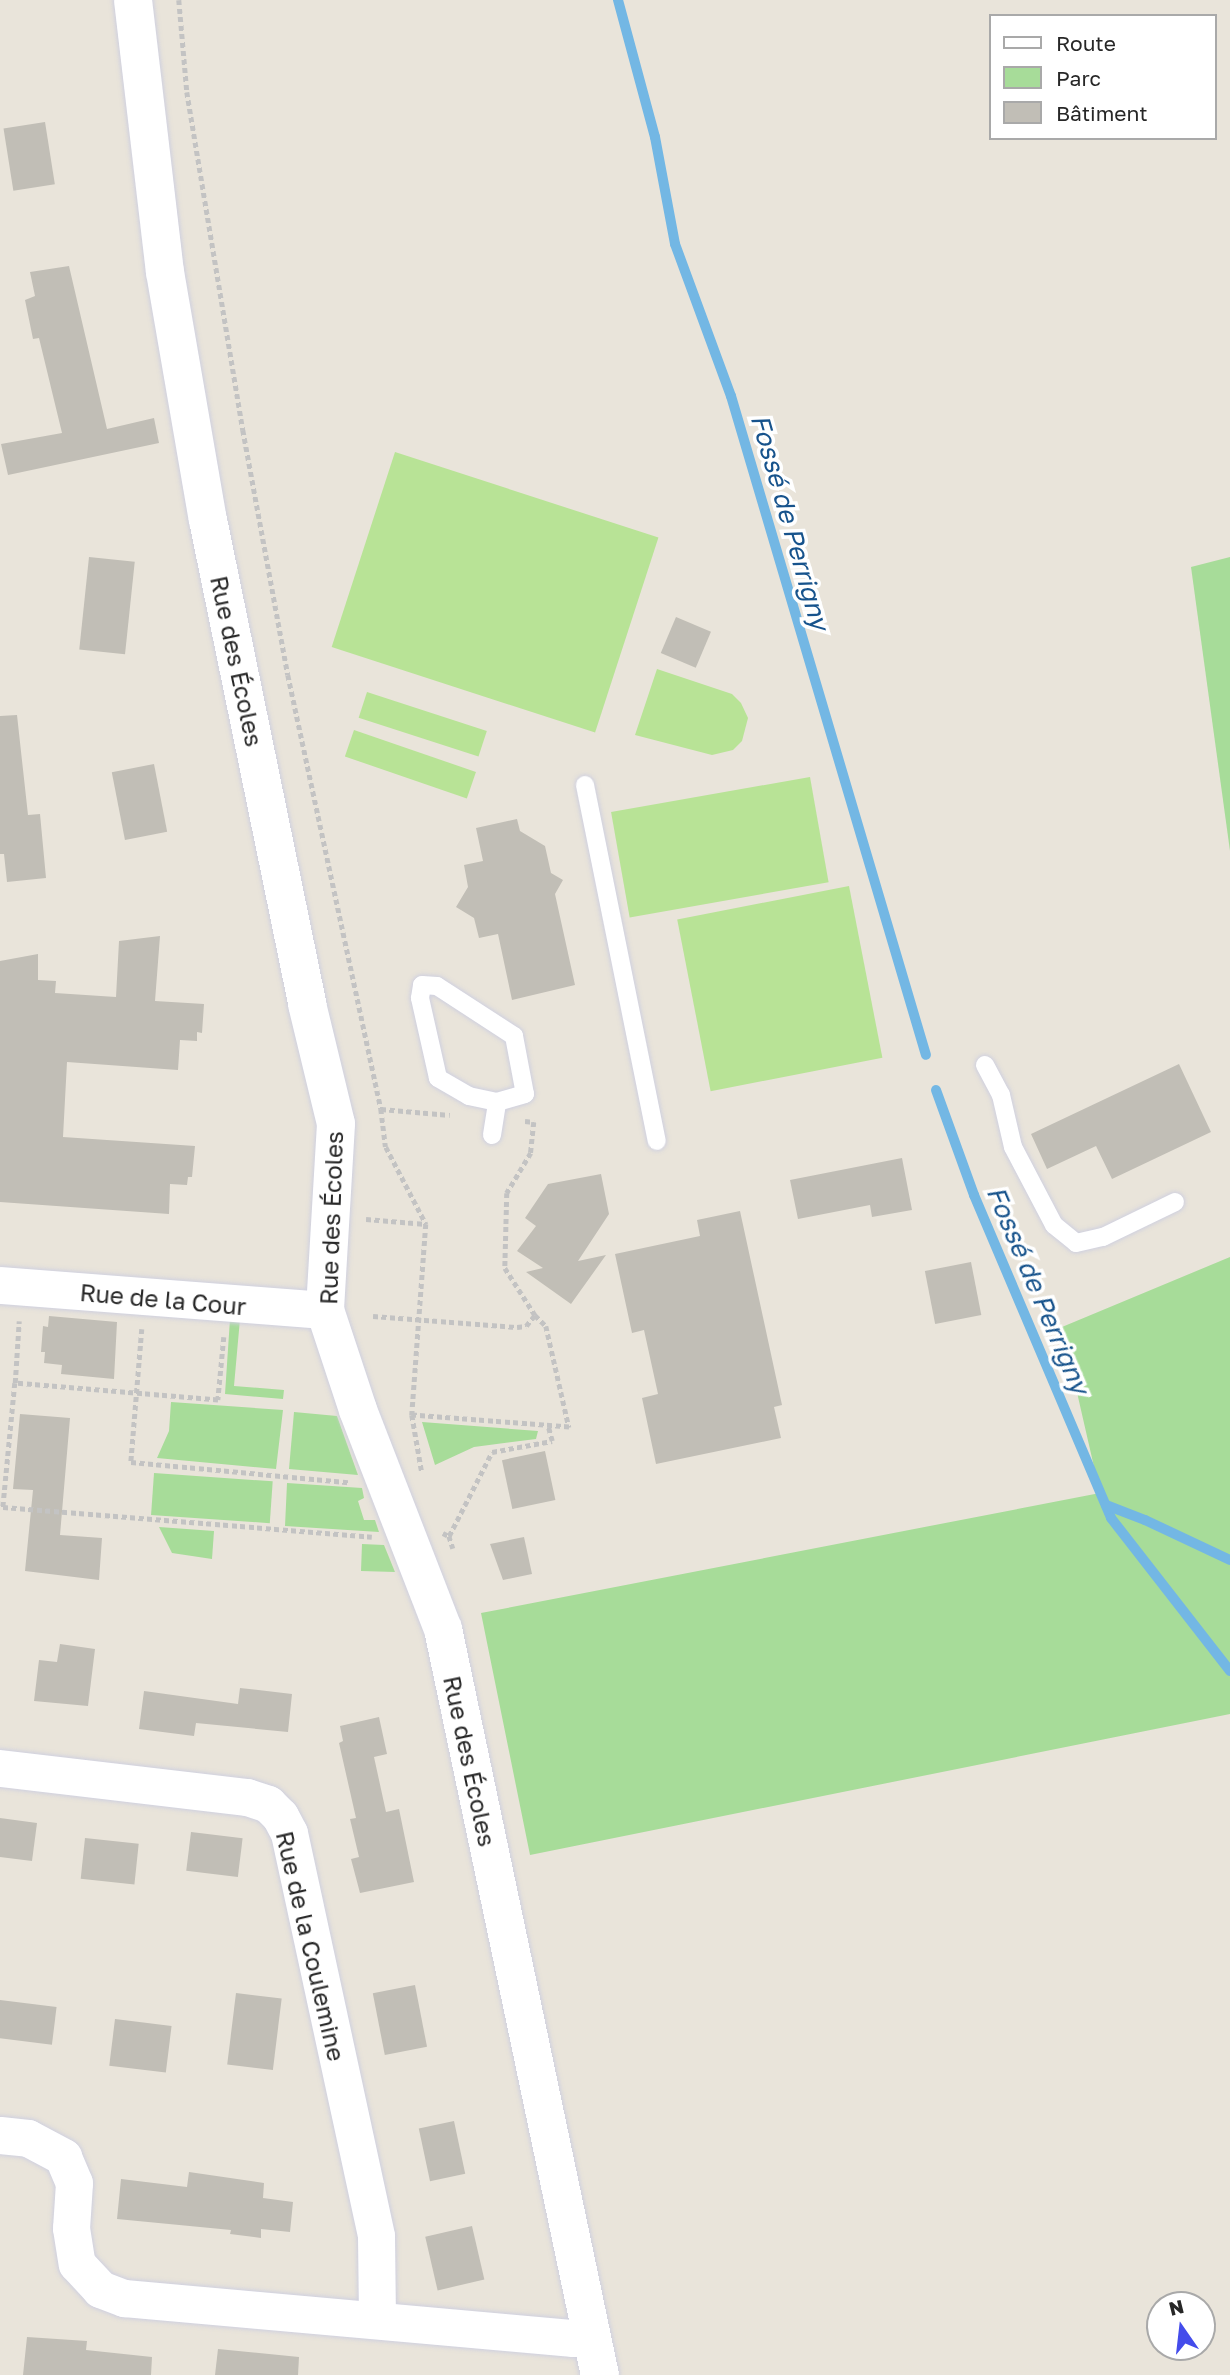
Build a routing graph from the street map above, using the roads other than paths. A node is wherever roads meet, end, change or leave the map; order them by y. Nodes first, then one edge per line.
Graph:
1 (133, 0) edge
2 (585, 785) dead end
3 (985, 1065) dead end
4 (494, 1119) joint
5 (657, 1141) dead end
6 (1175, 1202) dead end
7 (10, 1299) edge
8 (325, 1310) junction
9 (0, 1768) edge
10 (0, 2135) edge
11 (377, 2319) junction
12 (591, 2334) junction
13 (600, 2375) edge

1 - 8 main road, Rue des Écoles
2 - 5 lane
3 - 6 lane
4 - 4 lane
7 - 8 street, Rue de la Cour
8 - 12 main road, Rue des Écoles
9 - 11 street, Rue de la Coulemine
10 - 11 street
11 - 12 street
12 - 13 main road, Rue des Écoles

